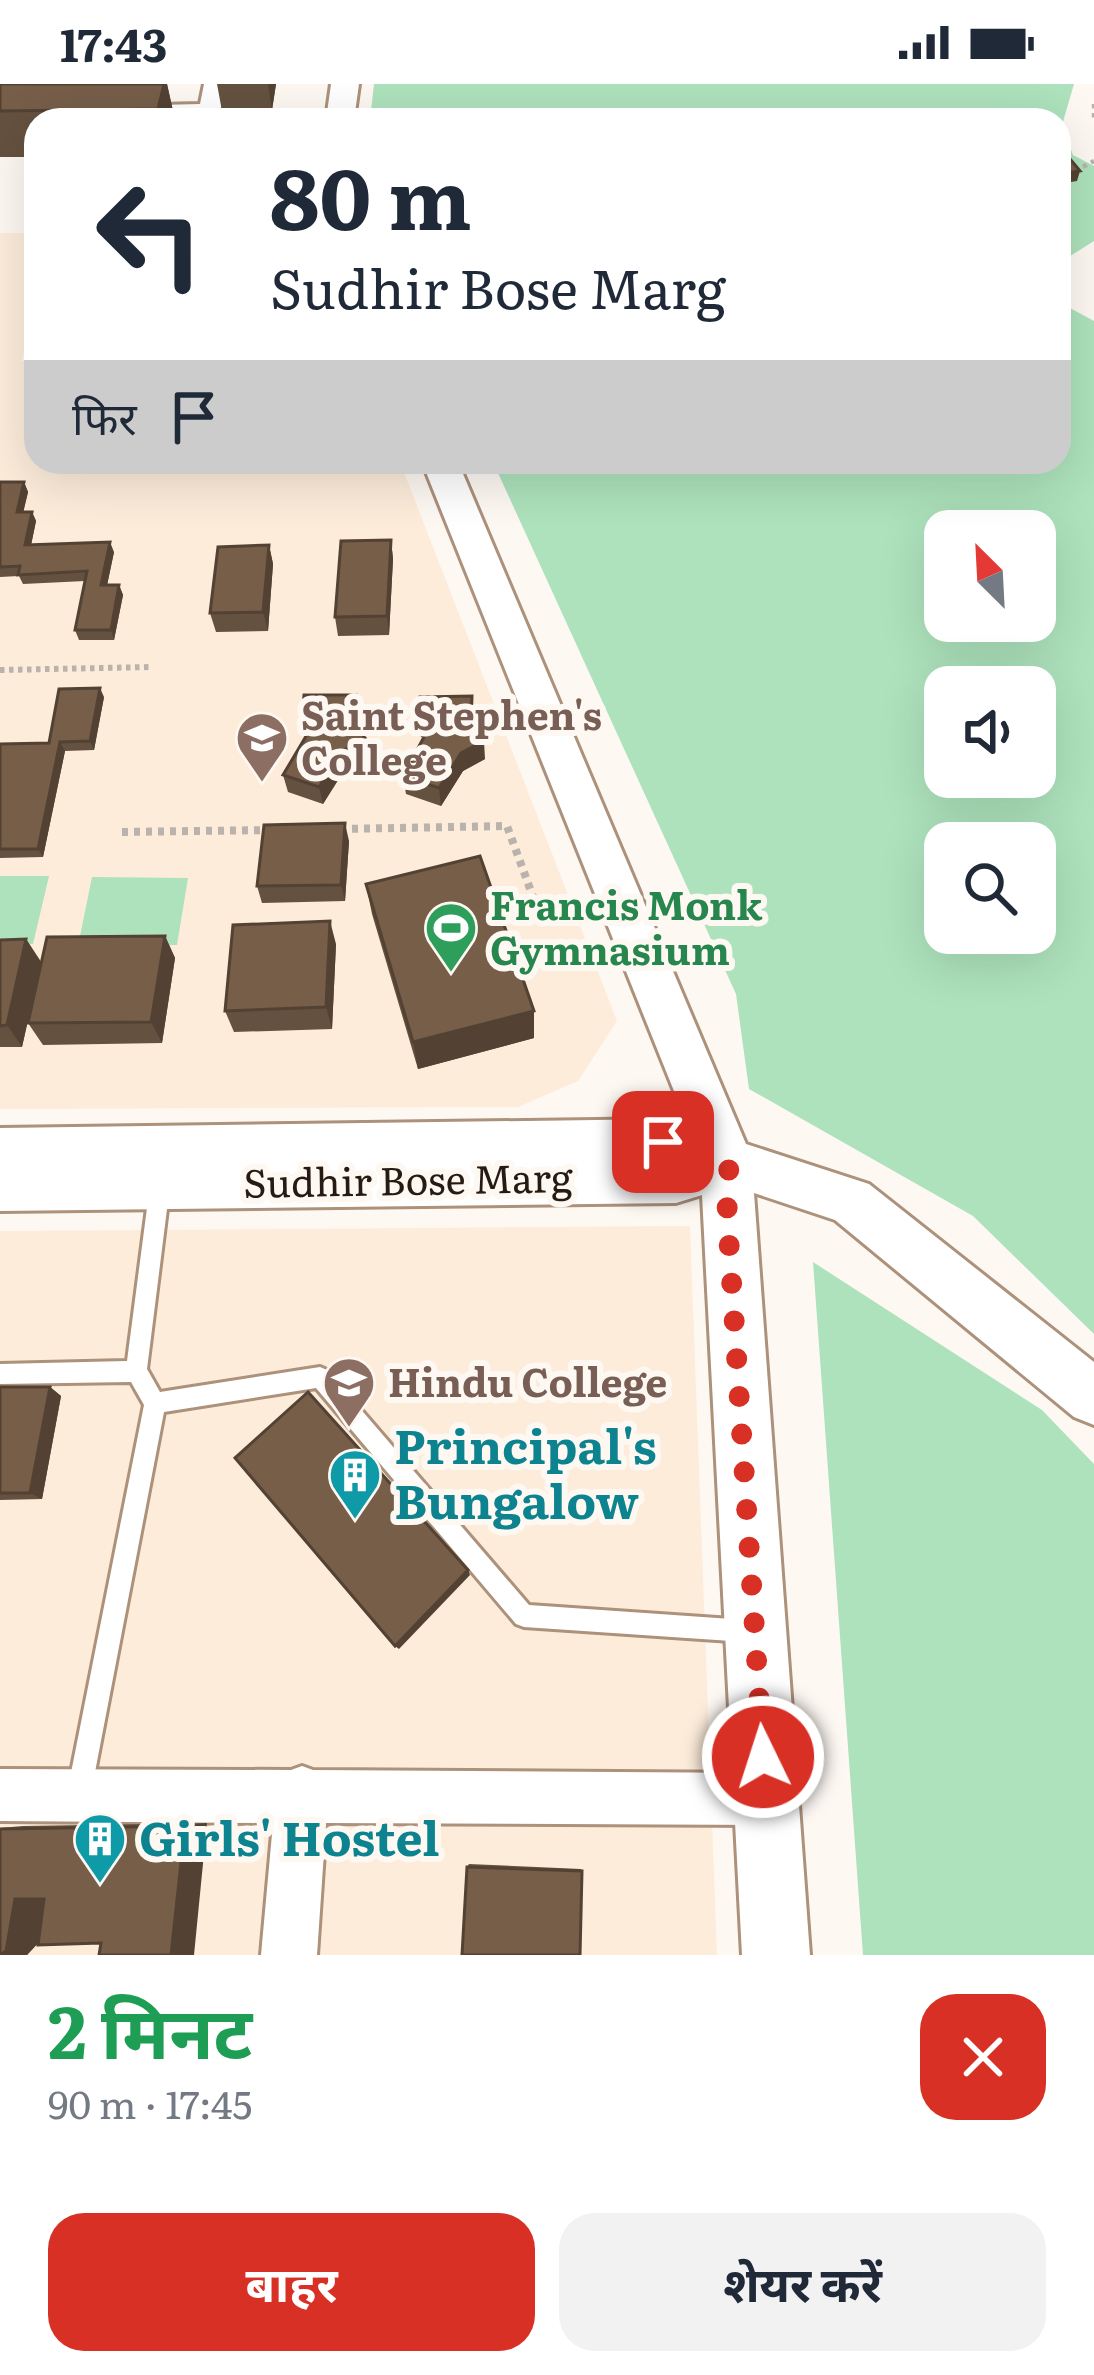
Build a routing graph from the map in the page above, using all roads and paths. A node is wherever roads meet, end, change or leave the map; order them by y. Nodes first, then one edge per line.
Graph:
1 (1094, 104) edge
2 (1094, 120) edge
3 (1094, 161) edge
4 (1075, 171) edge
5 (445, 474) edge
6 (152, 667) dead end
7 (0, 670) edge
8 (326, 829) edge
9 (280, 830) edge
10 (122, 832) dead end
11 (623, 899) junction
12 (0, 1151) edge
13 (729, 1164) junction
14 (160, 1185) junction
15 (0, 1187) edge
16 (136, 1371) junction
17 (0, 1374) edge
18 (1094, 1397) edge
19 (155, 1403) junction
20 (754, 1632) junction
21 (302, 1792) junction
22 (79, 1793) junction
23 (0, 1795) edge
24 (765, 1799) junction
25 (289, 1955) edge
26 (776, 1955) edge

1 - 2 path
3 - 4 path
5 - 11 street
6 - 7 path
8 - 11 path
9 - 10 path
11 - 13 street
12 - 13 street, Sudhir Bose Marg
13 - 14 street, Sudhir Bose Marg
13 - 18 street
13 - 20 street
14 - 15 street, Sudhir Bose Marg
14 - 16 lane
16 - 17 lane
16 - 19 lane
19 - 20 lane
19 - 22 lane
20 - 24 street
21 - 22 street
21 - 24 street
21 - 25 street
22 - 23 street
24 - 26 street

